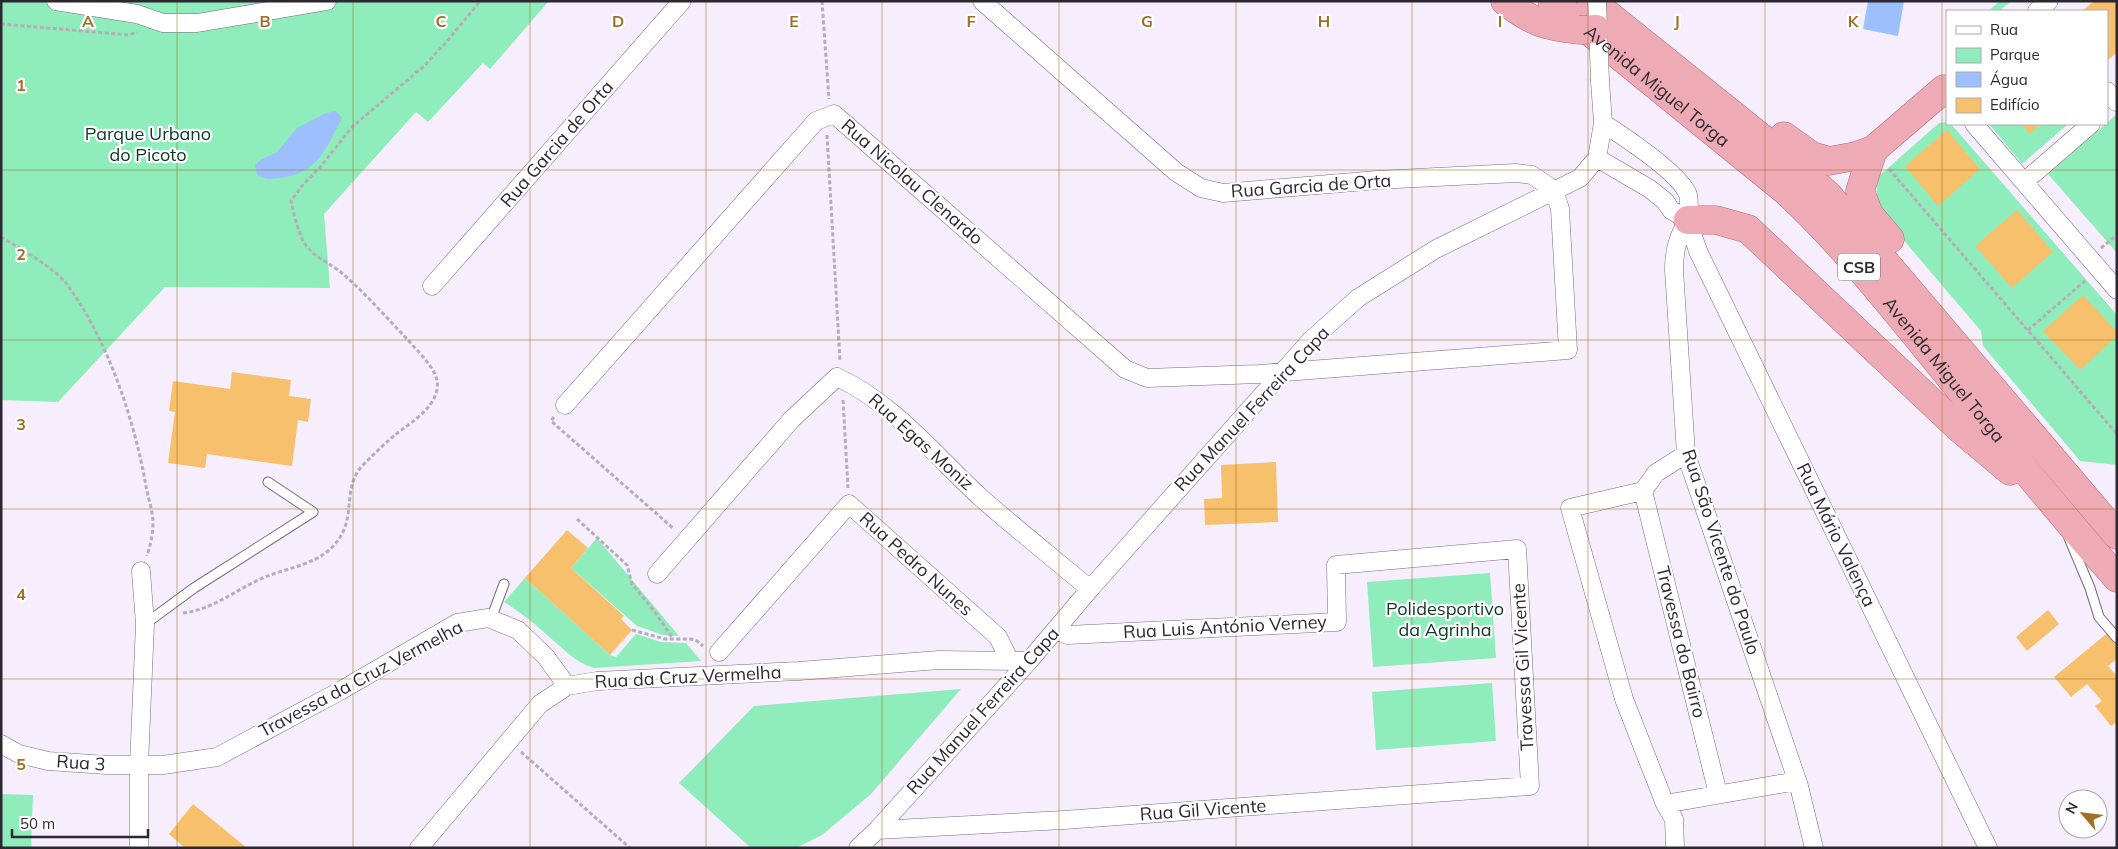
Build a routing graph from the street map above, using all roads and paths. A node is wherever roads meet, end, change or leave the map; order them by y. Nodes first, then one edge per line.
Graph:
1 (56, 1) edge
2 (327, 1) edge
3 (480, 1) edge
4 (682, 1) edge
5 (822, 1) edge
6 (982, 1) edge
7 (1505, 1) edge
8 (1552, 1) edge
9 (1591, 1) edge
10 (1597, 1) edge
11 (163, 23) junction
12 (1, 24) edge
13 (1591, 29) junction
14 (1699, 88) junction
15 (1946, 90) edge
16 (2108, 92) edge
17 (2116, 102) edge
18 (830, 116) junction
19 (1603, 123) junction
20 (1975, 125) edge
21 (2090, 125) edge
22 (1879, 157) junction
23 (1596, 158) junction
24 (2024, 182) junction
25 (1554, 190) junction
26 (1688, 220) junction
27 (1, 237) edge
28 (2099, 269) junction
29 (432, 286) dead end
30 (2117, 290) edge
31 (2028, 330) junction
32 (1956, 345) junction
33 (1282, 372) junction
34 (841, 379) junction
35 (565, 405) joint
36 (2117, 434) edge
37 (1686, 454) junction
38 (268, 482) dead end
39 (1643, 490) junction
40 (849, 504) junction
41 (2057, 510) junction
42 (577, 519) dead end
43 (2112, 526) edge
44 (686, 540) junction
45 (1517, 549) joint
46 (141, 571) joint
47 (657, 574) dead end
48 (2117, 578) edge
49 (504, 584) dead end
50 (1090, 589) junction
51 (165, 609) junction
52 (491, 619) junction
53 (145, 624) junction
54 (1056, 629) junction
55 (632, 630) dead end
56 (2117, 638) edge
57 (673, 639) junction
58 (714, 652) joint
59 (1010, 661) junction
60 (1029, 661) junction
61 (567, 686) junction
62 (509, 741) junction
63 (1, 744) edge
64 (139, 765) junction
65 (163, 765) joint
66 (1797, 781) junction
67 (1530, 786) joint
68 (1718, 794) junction
69 (1665, 804) junction
70 (877, 830) junction
71 (139, 848) edge
72 (419, 848) edge
73 (630, 848) edge
74 (858, 848) edge
75 (1675, 848) edge
76 (1814, 848) edge
77 (1988, 848) edge

1 - 11 street
2 - 11 street
3 - 51 path
4 - 29 street, Rua Garcia de Orta
5 - 18 path
6 - 25 street, Rua Garcia de Orta
7 - 13 highway
8 - 41 highway, Avenida Miguel Torga / CSB
9 - 14 highway, Avenida Miguel Torga
10 - 13 street, Rua Manuel Ferreira Capa, bridge
11 - 12 path
13 - 19 street, Rua Manuel Ferreira Capa, bridge
14 - 22 highway
14 - 32 highway, Avenida Miguel Torga / CSB
15 - 22 highway
16 - 17 street
18 - 33 street, Rua Nicolau Clenardo
18 - 34 path
18 - 35 street, Rua Nicolau Clenardo
19 - 23 street, Rua Manuel Ferreira Capa
19 - 26 street
20 - 24 street
21 - 24 street
22 - 31 path
22 - 32 highway
23 - 25 street, Rua Manuel Ferreira Capa
23 - 26 street
24 - 28 street
25 - 33 street, Rua Manuel Ferreira Capa
25 - 33 street, Rua Nicolau Clenardo
26 - 37 street, Rua São Vicente do Paulo
26 - 41 highway
26 - 77 street, Rua Mário Valença
27 - 46 path
28 - 30 street
28 - 31 path
31 - 36 path
32 - 43 highway, Avenida Miguel Torga / CSB
33 - 50 street, Rua Manuel Ferreira Capa
34 - 40 path
34 - 44 street
34 - 50 street, Rua Egas Moniz
35 - 44 path
37 - 39 street
37 - 66 street, Rua São Vicente do Paulo
38 - 51 lane
39 - 68 street, Travessa do Bairro
39 - 69 street
40 - 58 street, Rua Pedro Nunes
40 - 59 street, Rua Pedro Nunes
41 - 48 highway, Avenida Miguel Torga / CSB
41 - 56 lane
42 - 57 path
44 - 47 street
45 - 54 street, Rua Luis António Verney
45 - 67 street, Travessa Gil Vicente
46 - 53 street
49 - 52 lane
50 - 54 street, Rua Manuel Ferreira Capa
51 - 53 lane
52 - 61 street, Travessa da Cruz Vermelha
52 - 65 street, Travessa da Cruz Vermelha
53 - 64 street
54 - 60 street, Rua Manuel Ferreira Capa
55 - 57 path
57 - 58 path
59 - 60 street, Rua da Cruz Vermelha
59 - 61 street, Rua da Cruz Vermelha
60 - 70 street, Rua Manuel Ferreira Capa
61 - 62 street, Rua da Cruz Vermelha
62 - 72 street, Rua da Cruz Vermelha
62 - 73 path
63 - 64 street, Rua 3
64 - 65 street, Rua 3
64 - 71 street
66 - 68 street
66 - 76 street, Rua São Vicente do Paulo
67 - 70 street, Rua Gil Vicente
68 - 69 street
69 - 75 street
70 - 74 street, Rua Manuel Ferreira Capa

